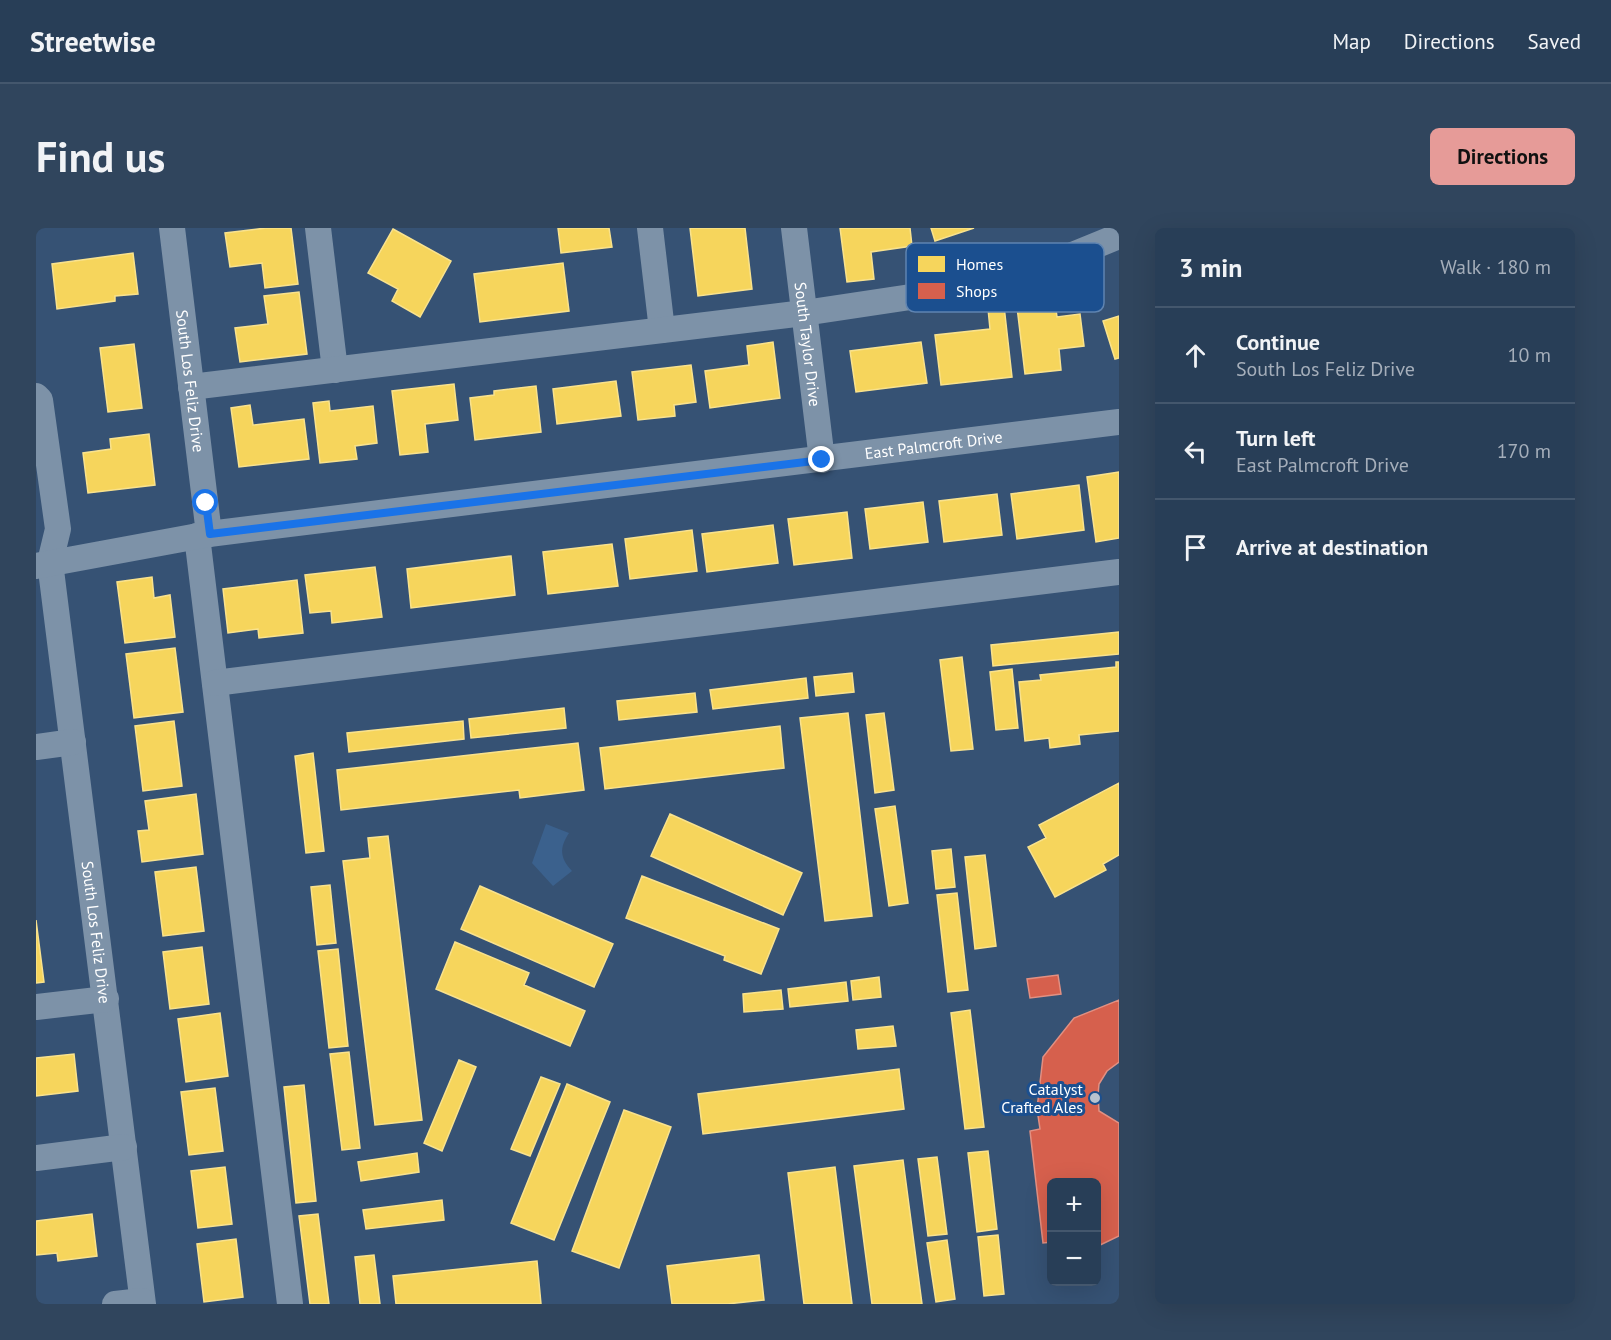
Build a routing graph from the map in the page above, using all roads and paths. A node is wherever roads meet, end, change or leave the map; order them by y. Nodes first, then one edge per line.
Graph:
1 (172, 228) edge
2 (318, 228) edge
3 (650, 228) edge
4 (794, 228) edge
5 (1119, 236) edge
6 (1102, 243) edge
7 (906, 298) edge
8 (804, 313) junction
9 (662, 330) junction
10 (335, 370) junction
11 (191, 387) junction
12 (36, 396) edge
13 (1119, 422) edge
14 (822, 460) junction
15 (203, 535) junction
16 (43, 564) edge
17 (1119, 572) edge
18 (214, 684) junction
19 (73, 742) junction
20 (36, 747) edge
21 (106, 999) junction
22 (36, 1007) edge
23 (124, 1148) junction
24 (36, 1158) edge
25 (142, 1302) edge
26 (115, 1304) edge
27 (290, 1304) edge

1 - 11 street, South Los Feliz Drive
2 - 10 street
3 - 9 street
4 - 8 street, South Taylor Drive
5 - 6 street
7 - 8 street
8 - 9 street
8 - 14 street, South Taylor Drive
9 - 10 street
10 - 11 street
11 - 15 street, South Los Feliz Drive
12 - 16 street
13 - 14 street, East Palmcroft Drive
14 - 15 street, East Palmcroft Drive
15 - 16 street, East Palmcroft Drive
15 - 18 street, South Los Feliz Drive
16 - 19 street, South Los Feliz Drive
17 - 18 street
18 - 27 street, South Los Feliz Drive
19 - 20 street
19 - 21 street, South Los Feliz Drive
21 - 22 street
21 - 23 street, South Los Feliz Drive
23 - 24 street
23 - 25 street, South Los Feliz Drive
25 - 26 street

